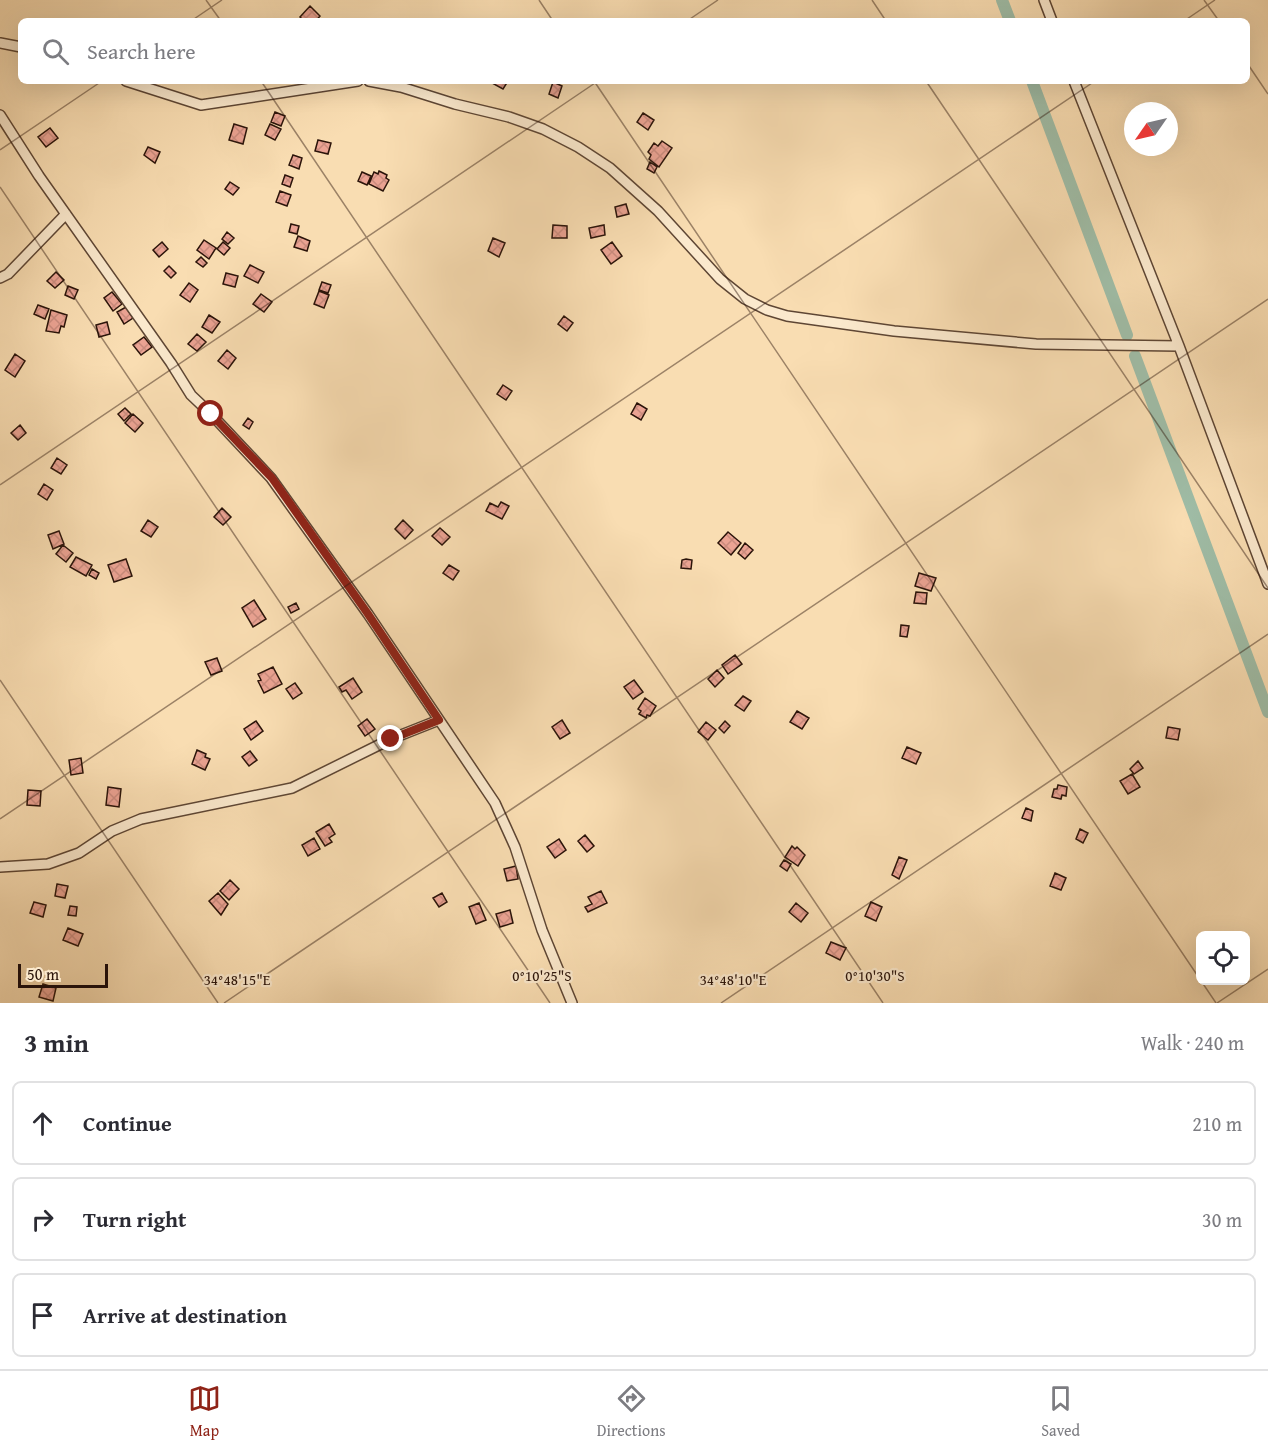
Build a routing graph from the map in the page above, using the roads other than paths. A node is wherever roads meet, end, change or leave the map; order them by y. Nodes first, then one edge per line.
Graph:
1 (1044, 0) edge
2 (1051, 18) edge
3 (0, 43) edge
4 (18, 46) edge
5 (135, 84) edge
6 (338, 84) edge
7 (385, 84) edge
8 (1075, 84) edge
9 (0, 114) edge
10 (66, 214) junction
11 (0, 278) edge
12 (1179, 346) junction
13 (1268, 584) edge
14 (439, 720) junction
15 (0, 867) edge
16 (572, 1003) edge

1 - 2 street
3 - 4 street
5 - 6 street
7 - 12 street
8 - 12 street
9 - 10 street
10 - 11 street
10 - 14 street
12 - 13 street
14 - 15 street
14 - 16 street

